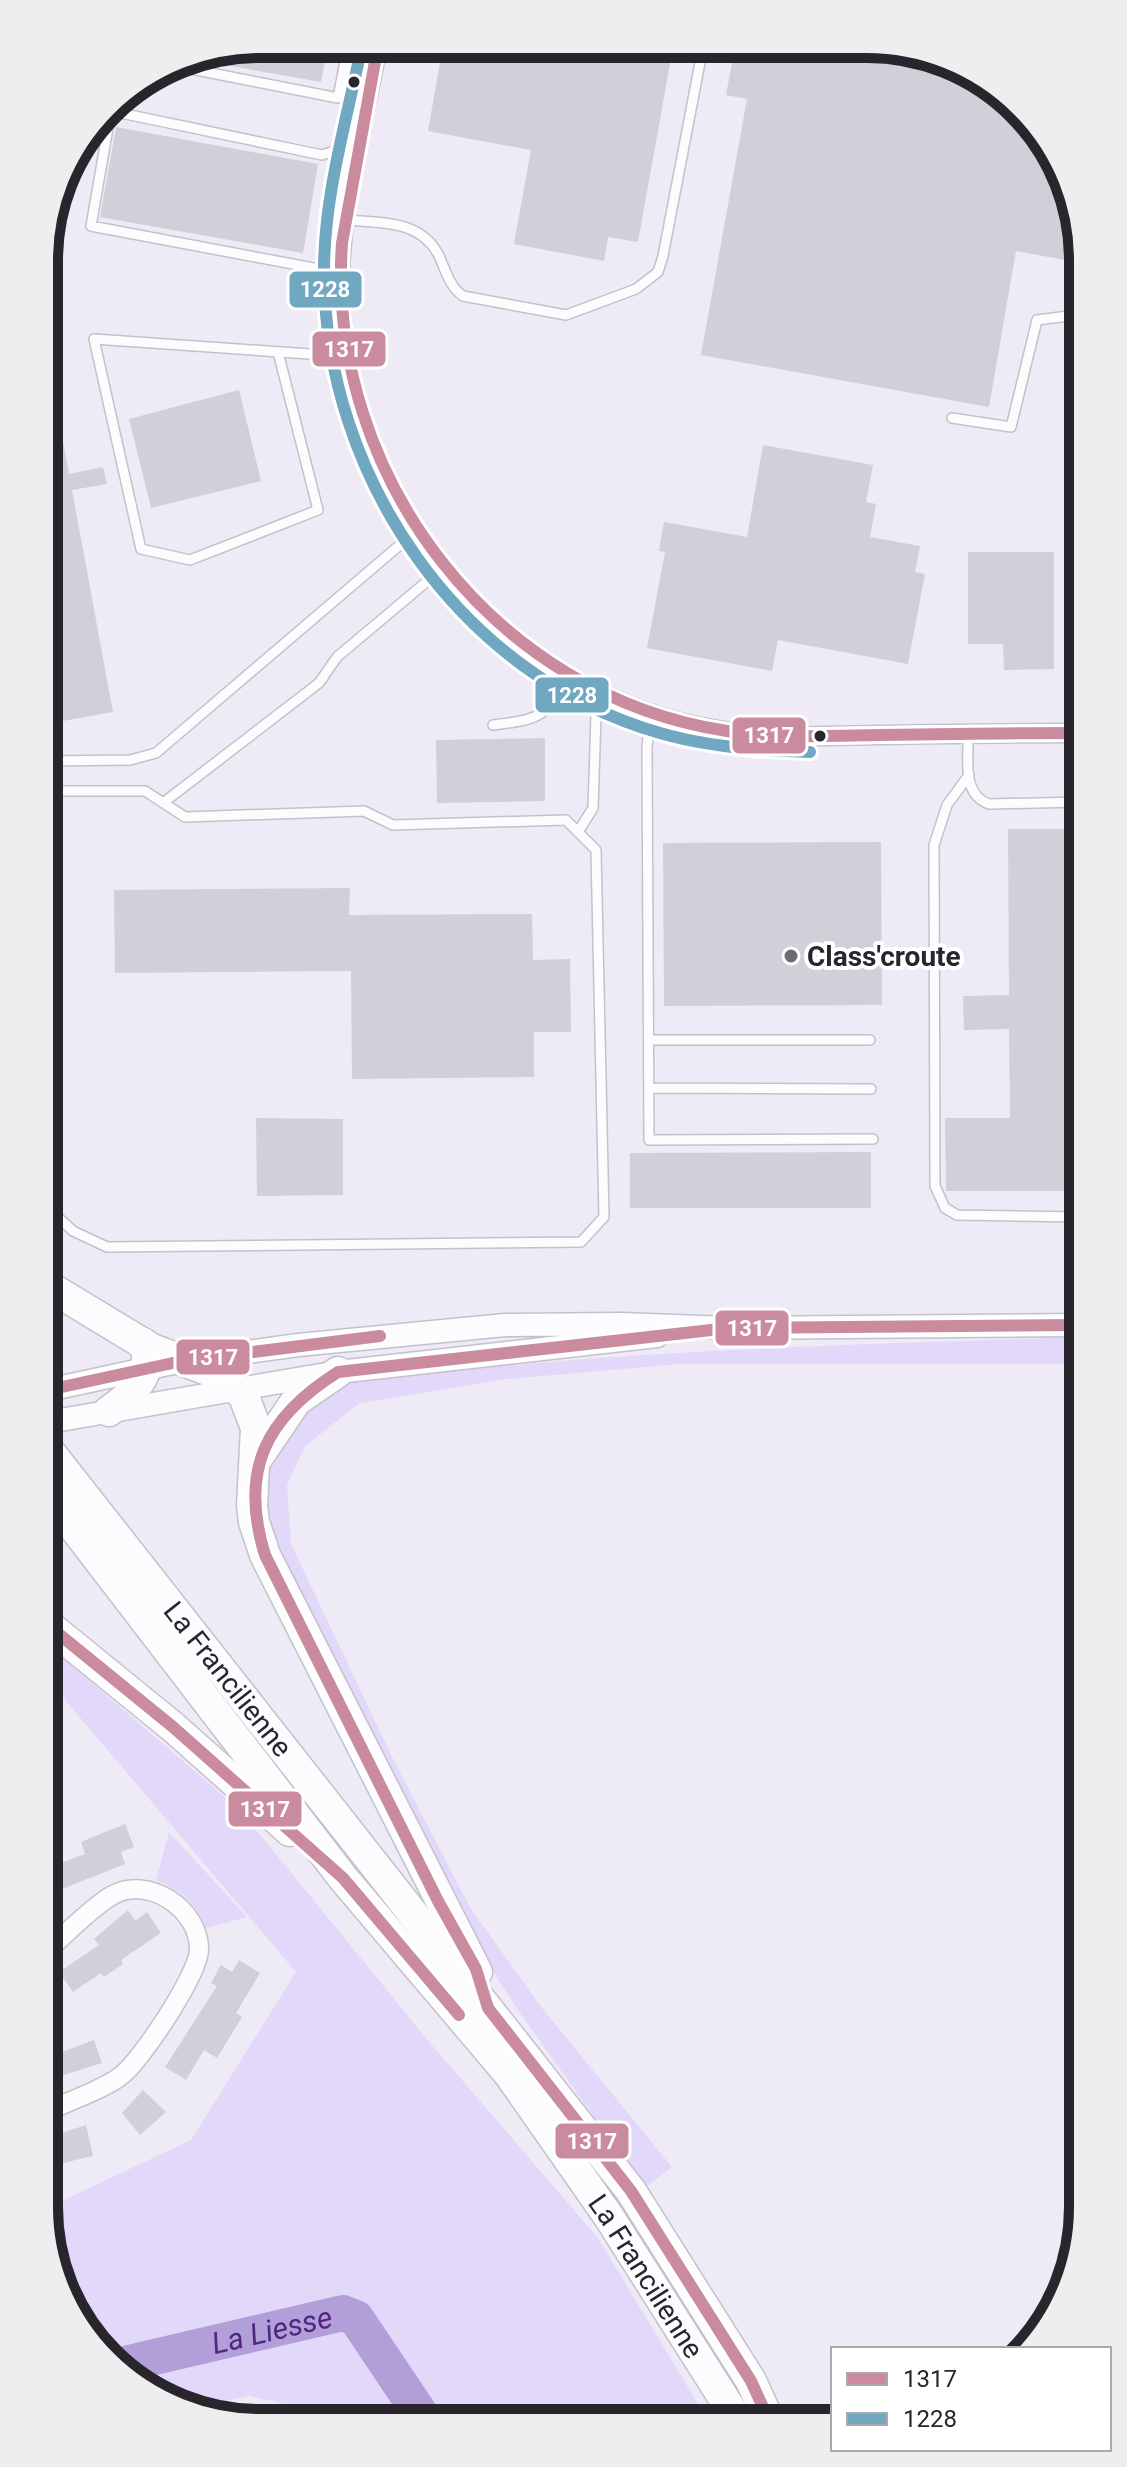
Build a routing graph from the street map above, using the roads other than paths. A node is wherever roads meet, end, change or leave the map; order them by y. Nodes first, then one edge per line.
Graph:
1 (346, 58) edge
2 (376, 58) edge
3 (701, 58) edge
4 (194, 70) edge
5 (121, 113) edge
6 (108, 127) edge
7 (358, 151) junction
8 (346, 220) junction
9 (340, 273) junction
10 (1069, 316) edge
11 (278, 352) junction
12 (347, 352) junction
13 (952, 418) dead end
14 (415, 532) junction
15 (443, 568) junction
16 (574, 678) junction
17 (604, 694) junction
18 (650, 713) junction
19 (493, 725) dead end
20 (1069, 733) edge
21 (968, 734) junction
22 (58, 761) edge
23 (969, 775) junction
24 (58, 791) edge
25 (1069, 802) edge
26 (163, 803) junction
27 (578, 832) junction
28 (649, 1040) junction
29 (870, 1040) dead end
30 (649, 1088) junction
31 (871, 1089) dead end
32 (873, 1139) dead end
33 (58, 1217) edge
34 (1069, 1217) edge
35 (58, 1293) edge
36 (1069, 1325) edge
37 (729, 1328) junction
38 (144, 1356) junction
39 (182, 1361) junction
40 (338, 1372) junction
41 (58, 1388) edge
42 (239, 1390) junction
43 (104, 1412) junction
44 (58, 1420) edge
45 (256, 1460) junction
46 (58, 1462) edge
47 (58, 1507) edge
48 (58, 1633) edge
49 (343, 1878) junction
50 (58, 1941) edge
51 (488, 2008) junction
52 (58, 2107) edge
53 (731, 2409) edge
54 (764, 2409) edge

1 - 4 lane
2 - 7 street
3 - 8 lane
5 - 7 lane
6 - 9 lane
7 - 8 street
8 - 9 street
9 - 12 street
10 - 13 lane
11 - 11 lane
11 - 12 lane
12 - 14 street
14 - 15 street
14 - 22 lane
15 - 16 street
15 - 26 lane
16 - 17 street
16 - 19 lane
17 - 18 street
17 - 27 lane
18 - 21 street
18 - 28 lane
20 - 21 street
21 - 23 lane
23 - 25 lane
23 - 34 lane
24 - 26 lane
26 - 27 lane
27 - 33 lane
28 - 29 lane
28 - 30 lane
30 - 31 lane
30 - 32 lane
35 - 38 highway
36 - 37 street
37 - 39 street
37 - 40 street
38 - 39 highway
38 - 41 street
38 - 43 highway
39 - 42 highway
40 - 42 street
40 - 45 highway
42 - 43 street
42 - 45 highway
43 - 44 street
45 - 51 highway
46 - 51 highway, La Francilienne
47 - 49 highway, La Francilienne
48 - 49 highway
49 - 53 highway, La Francilienne
50 - 52 street
51 - 54 highway, La Francilienne

